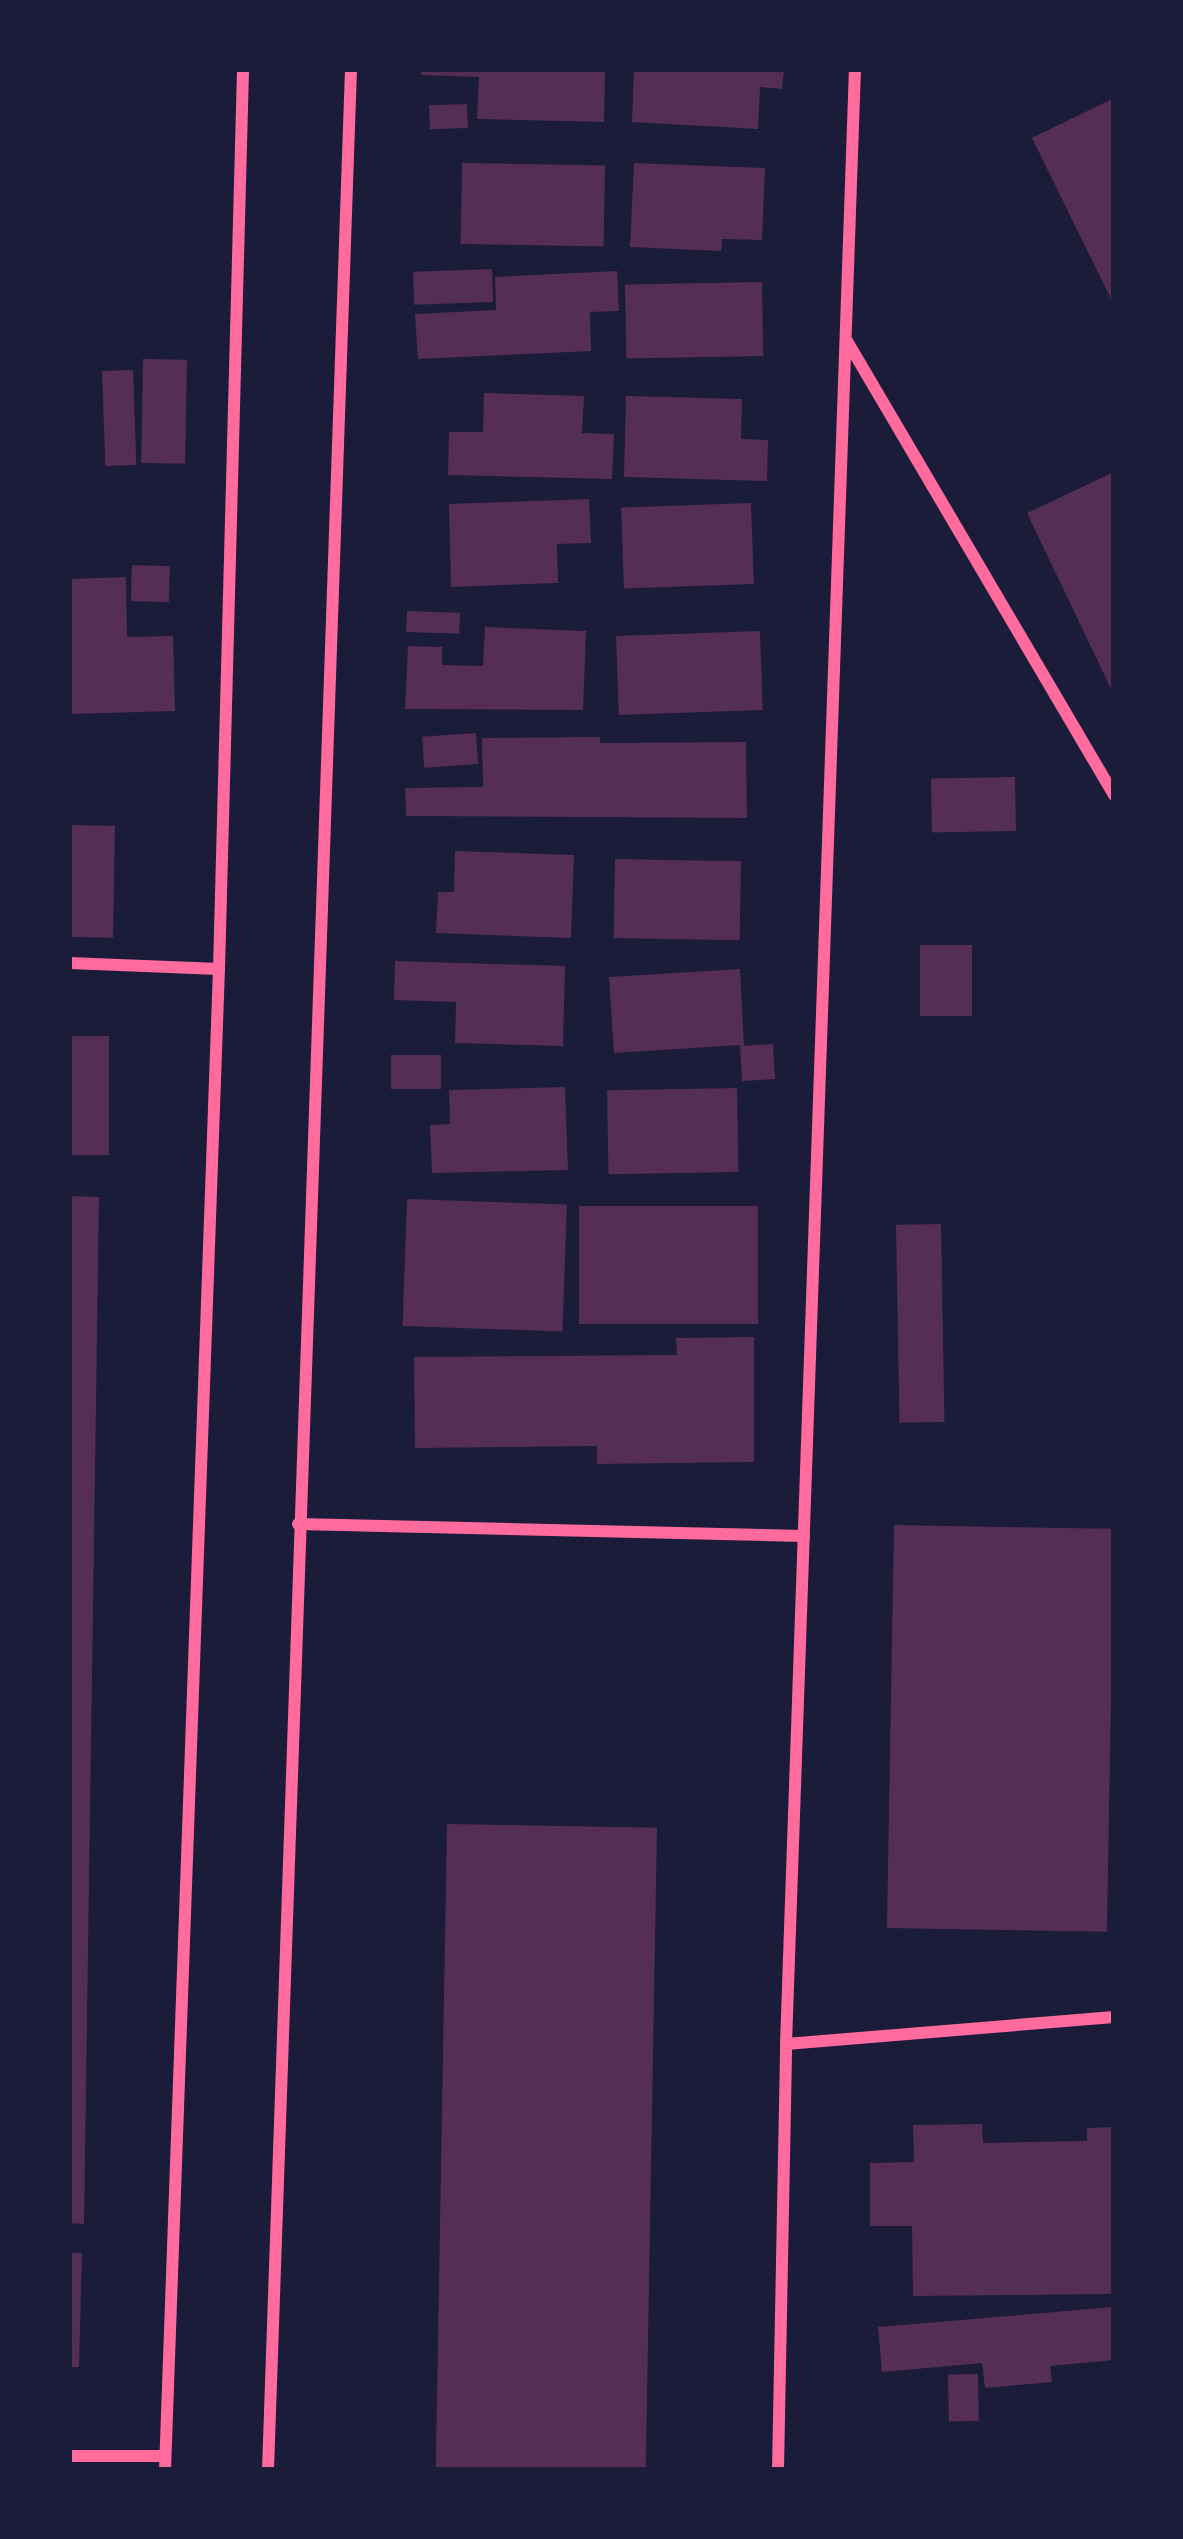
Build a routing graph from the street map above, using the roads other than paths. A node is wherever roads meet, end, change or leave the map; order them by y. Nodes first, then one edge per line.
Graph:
1 (244, 69) edge
2 (351, 69) edge
3 (855, 69) edge
4 (846, 339) junction
5 (1114, 795) edge
6 (69, 963) edge
7 (219, 970) junction
8 (298, 1524) junction
9 (804, 1536) junction
10 (1114, 2017) edge
11 (786, 2044) junction
12 (69, 2456) edge
13 (165, 2463) edge
14 (268, 2470) edge
15 (778, 2470) edge

1 - 7 street
2 - 8 street
3 - 4 street
4 - 5 street
4 - 9 street
6 - 7 street
7 - 13 street
8 - 9 street
8 - 14 street
9 - 11 street
10 - 11 street
11 - 15 street
12 - 13 street

